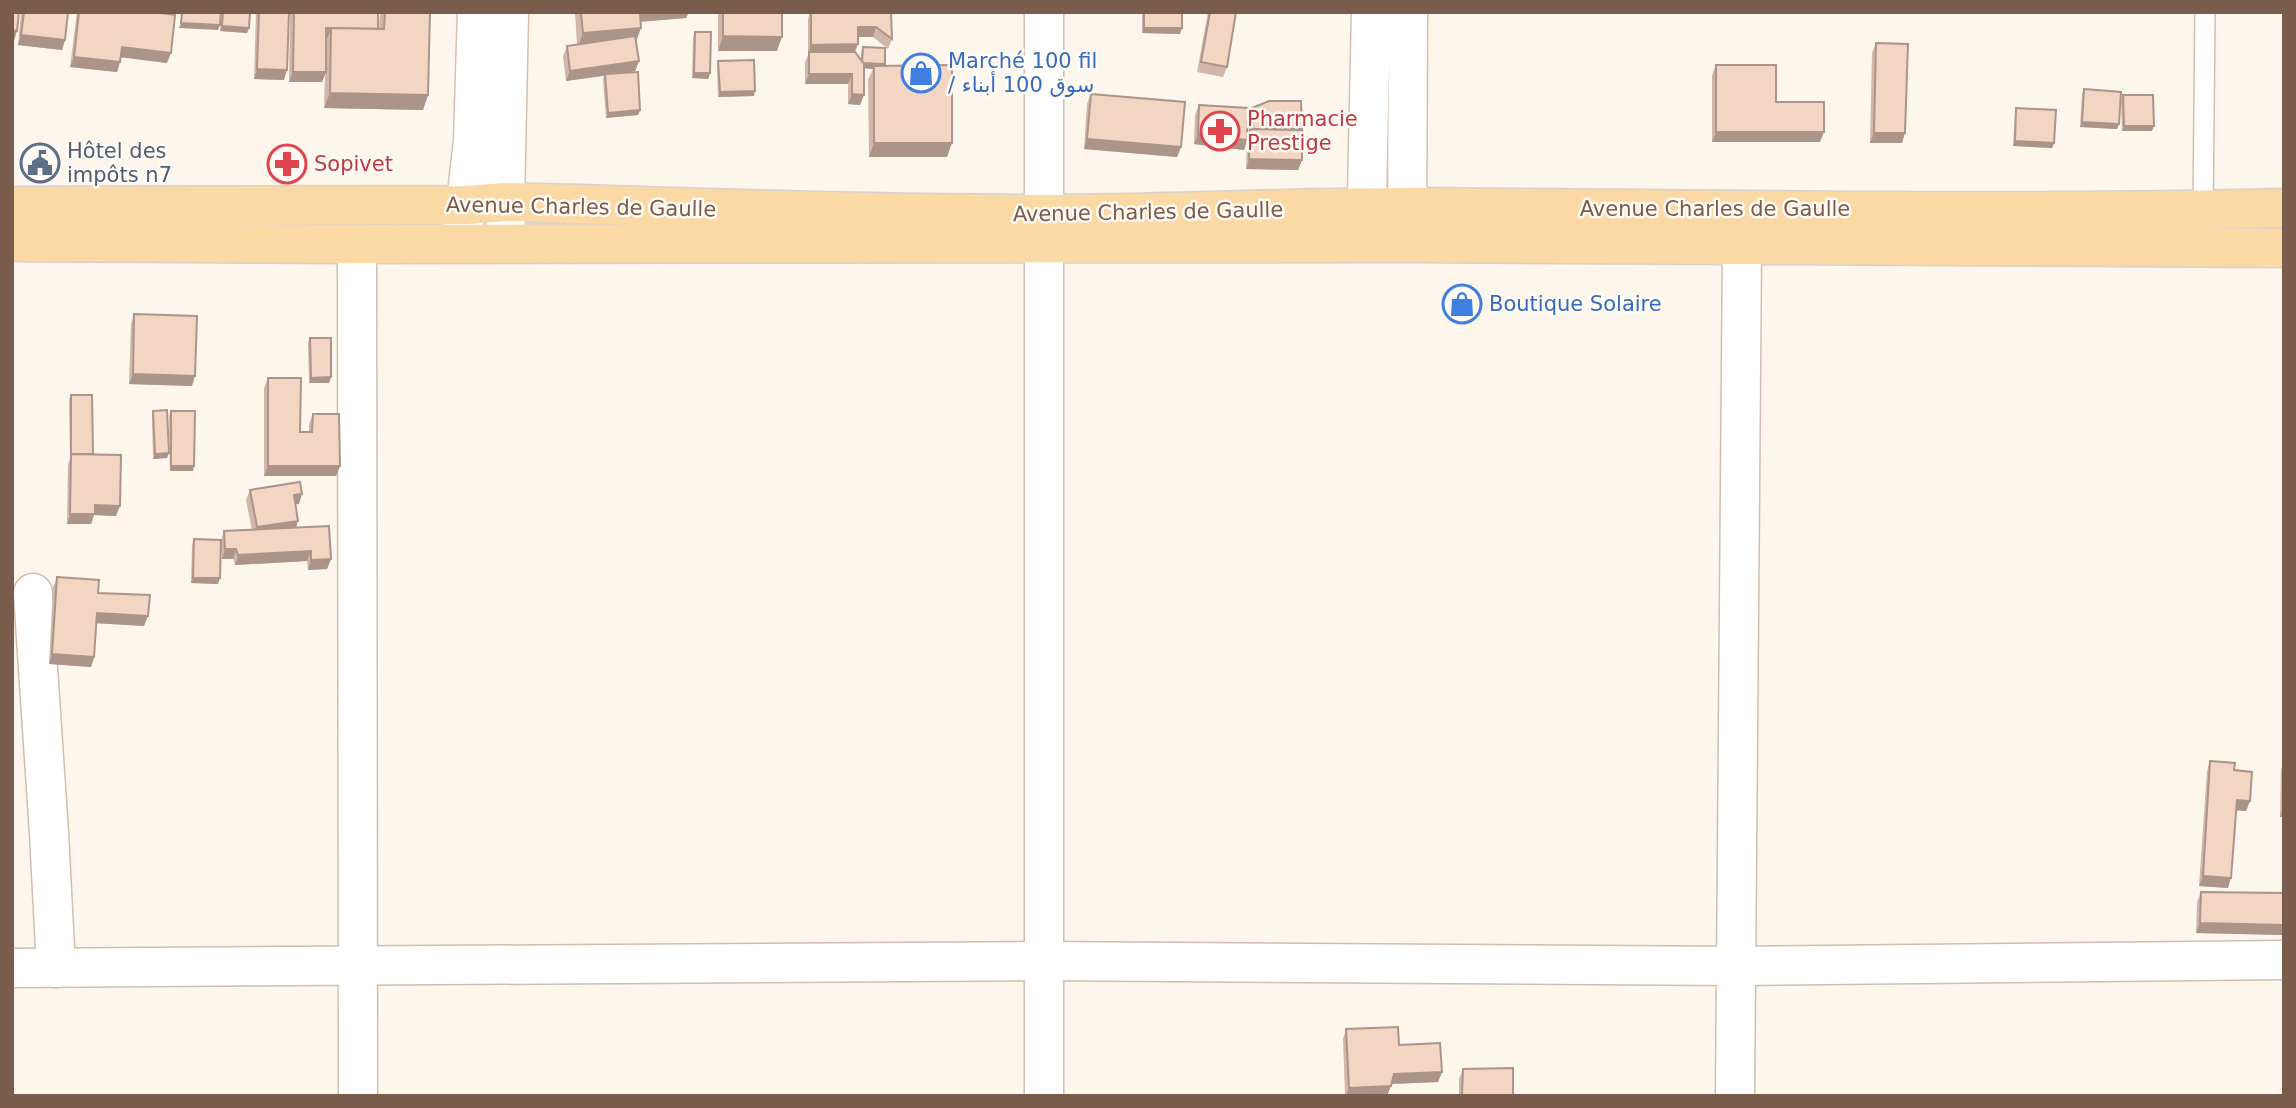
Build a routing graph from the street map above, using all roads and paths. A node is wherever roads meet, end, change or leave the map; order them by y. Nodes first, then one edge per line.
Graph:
1 (477, 12) edge
2 (509, 12) edge
3 (1044, 12) edge
4 (1371, 12) edge
5 (1408, 12) edge
6 (2205, 12) edge
7 (505, 202) junction
8 (466, 205) junction
9 (12, 206) edge
10 (2284, 208) edge
11 (2203, 210) junction
12 (1408, 225) junction
13 (1366, 226) junction
14 (1044, 229) junction
15 (12, 242) edge
16 (506, 242) junction
17 (461, 243) junction
18 (357, 244) junction
19 (1742, 245) junction
20 (2284, 248) edge
21 (33, 593) dead end
22 (2284, 960) edge
23 (1043, 961) junction
24 (358, 966) junction
25 (1735, 966) junction
26 (12, 968) edge
27 (56, 968) junction
28 (358, 1096) edge
29 (1044, 1096) edge
30 (1735, 1096) edge

1 - 8 street
2 - 7 street
3 - 14 street
4 - 13 street
5 - 12 street
6 - 11 lane
7 - 8 main road, Avenue Charles de Gaulle
7 - 14 main road, Avenue Charles de Gaulle
7 - 16 street
8 - 9 main road, Avenue Charles de Gaulle
8 - 17 street
10 - 11 main road, Avenue Charles de Gaulle
11 - 12 main road, Avenue Charles de Gaulle
12 - 13 main road, Avenue Charles de Gaulle
12 - 19 main road, Avenue Charles de Gaulle
13 - 14 main road, Avenue Charles de Gaulle
14 - 16 main road, Avenue Charles de Gaulle
14 - 23 street
15 - 18 main road, Avenue Charles de Gaulle
16 - 17 main road, Avenue Charles de Gaulle
17 - 18 main road, Avenue Charles de Gaulle
18 - 24 street
19 - 20 main road, Avenue Charles de Gaulle
19 - 25 street
21 - 27 street
22 - 25 street
23 - 24 street
23 - 25 street
23 - 29 street
24 - 27 street
24 - 28 street
25 - 30 street
26 - 27 street

